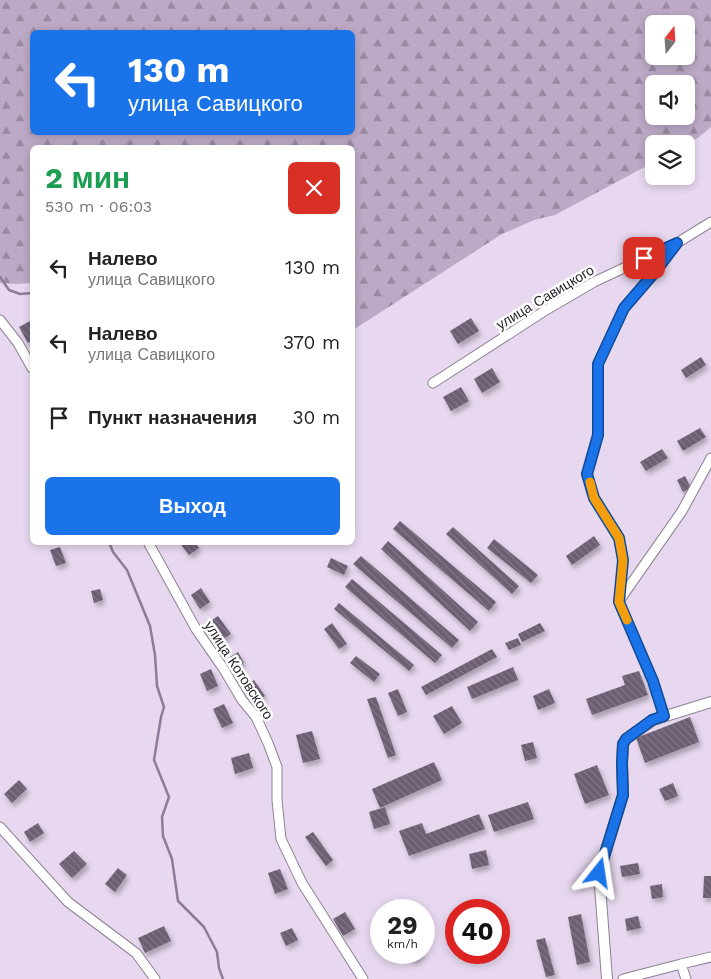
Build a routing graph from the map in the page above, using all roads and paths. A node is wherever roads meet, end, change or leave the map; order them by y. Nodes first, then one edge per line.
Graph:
1 (711, 222) edge
2 (677, 243) junction
3 (0, 320) edge
4 (30, 364) edge
5 (433, 383) dead end
6 (711, 458) edge
7 (150, 545) edge
8 (619, 602) junction
9 (711, 702) edge
10 (664, 716) junction
11 (0, 826) edge
12 (711, 957) edge
13 (681, 964) junction
14 (155, 979) edge
15 (363, 979) edge
16 (607, 979) edge
17 (624, 979) edge
18 (686, 979) edge

1 - 2 street, улица Савицкого
2 - 5 street, улица Савицкого
2 - 8 street, улица Савицкого
3 - 4 street
6 - 8 street
7 - 15 street, улица Котовского
8 - 10 street, улица Савицкого
9 - 10 street
10 - 16 street
11 - 14 street
12 - 13 street
13 - 17 street
13 - 18 street

